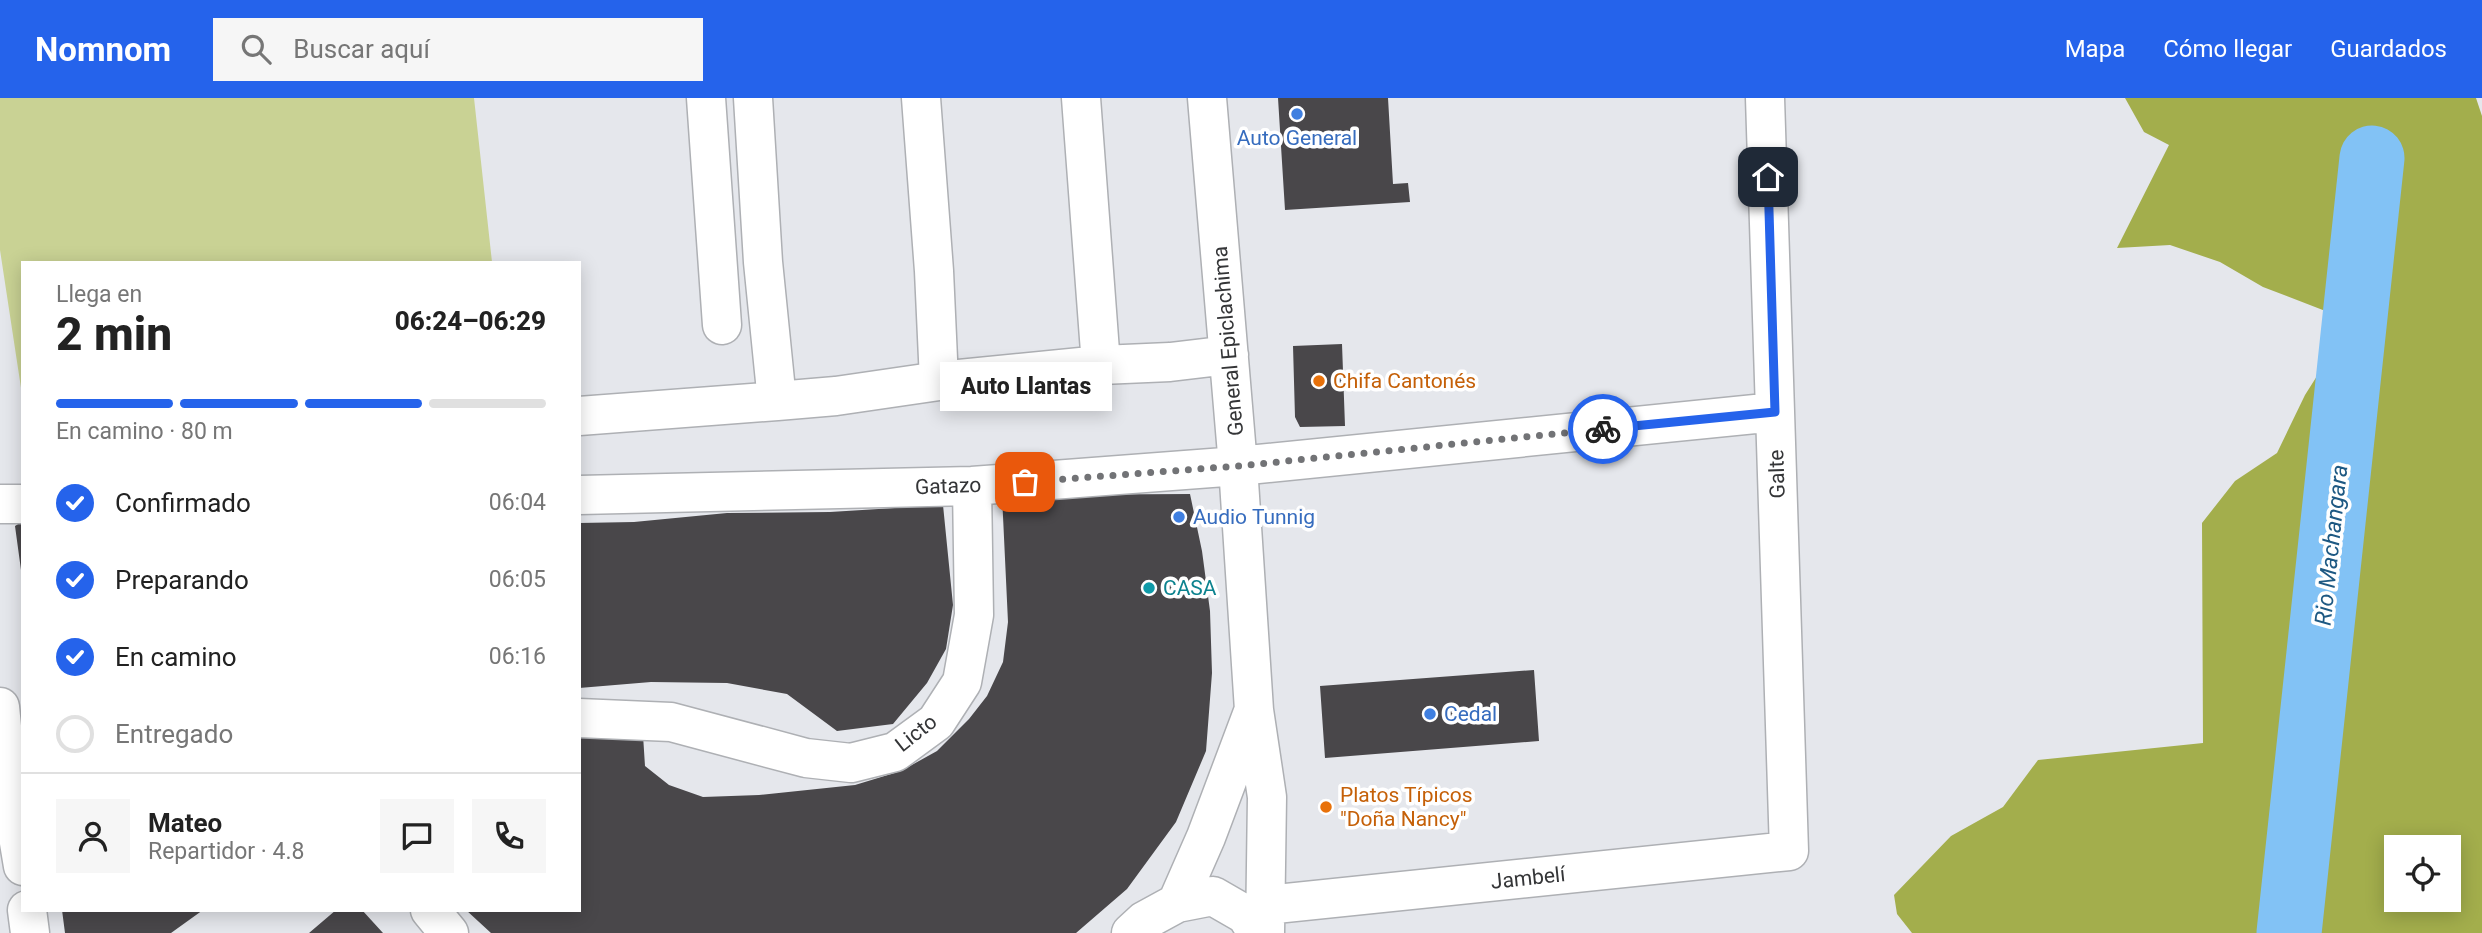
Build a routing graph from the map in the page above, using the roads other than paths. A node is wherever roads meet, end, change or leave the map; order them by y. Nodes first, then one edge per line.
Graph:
1 (706, 98) edge
2 (753, 98) edge
3 (921, 98) edge
4 (1081, 98) edge
5 (1207, 98) edge
6 (1765, 98) edge
7 (722, 325) dead end
8 (1229, 355) junction
9 (1101, 365) junction
10 (939, 382) junction
11 (777, 401) junction
12 (1775, 412) junction
13 (581, 416) edge
14 (1238, 466) junction
15 (972, 486) junction
16 (581, 495) edge
17 (0, 504) edge
18 (21, 504) edge
19 (0, 707) edge
20 (1254, 710) junction
21 (581, 718) edge
22 (3, 768) edge
23 (1789, 851) joint
24 (15, 863) edge
25 (1177, 903) junction
26 (27, 912) edge
27 (431, 912) edge
28 (1263, 924) edge
29 (30, 933) edge
30 (449, 933) edge
31 (1132, 933) edge

1 - 7 street
2 - 11 street
3 - 10 street
4 - 9 street
5 - 8 street, General Epiclachima
6 - 12 street, Galte
8 - 9 street
8 - 14 street, General Epiclachima
9 - 10 street
10 - 11 street
11 - 13 street
12 - 14 street, Gatazo
12 - 23 street, Galte
14 - 15 street, Gatazo
14 - 20 street, General Epiclachima
15 - 16 street, Gatazo
15 - 21 street, Licto
17 - 18 street
19 - 22 street
20 - 25 street, General Epiclachima
20 - 28 street, General Epiclachima
22 - 24 street
23 - 28 street, Jambelí
25 - 28 street
25 - 31 street
26 - 29 street
27 - 30 street

